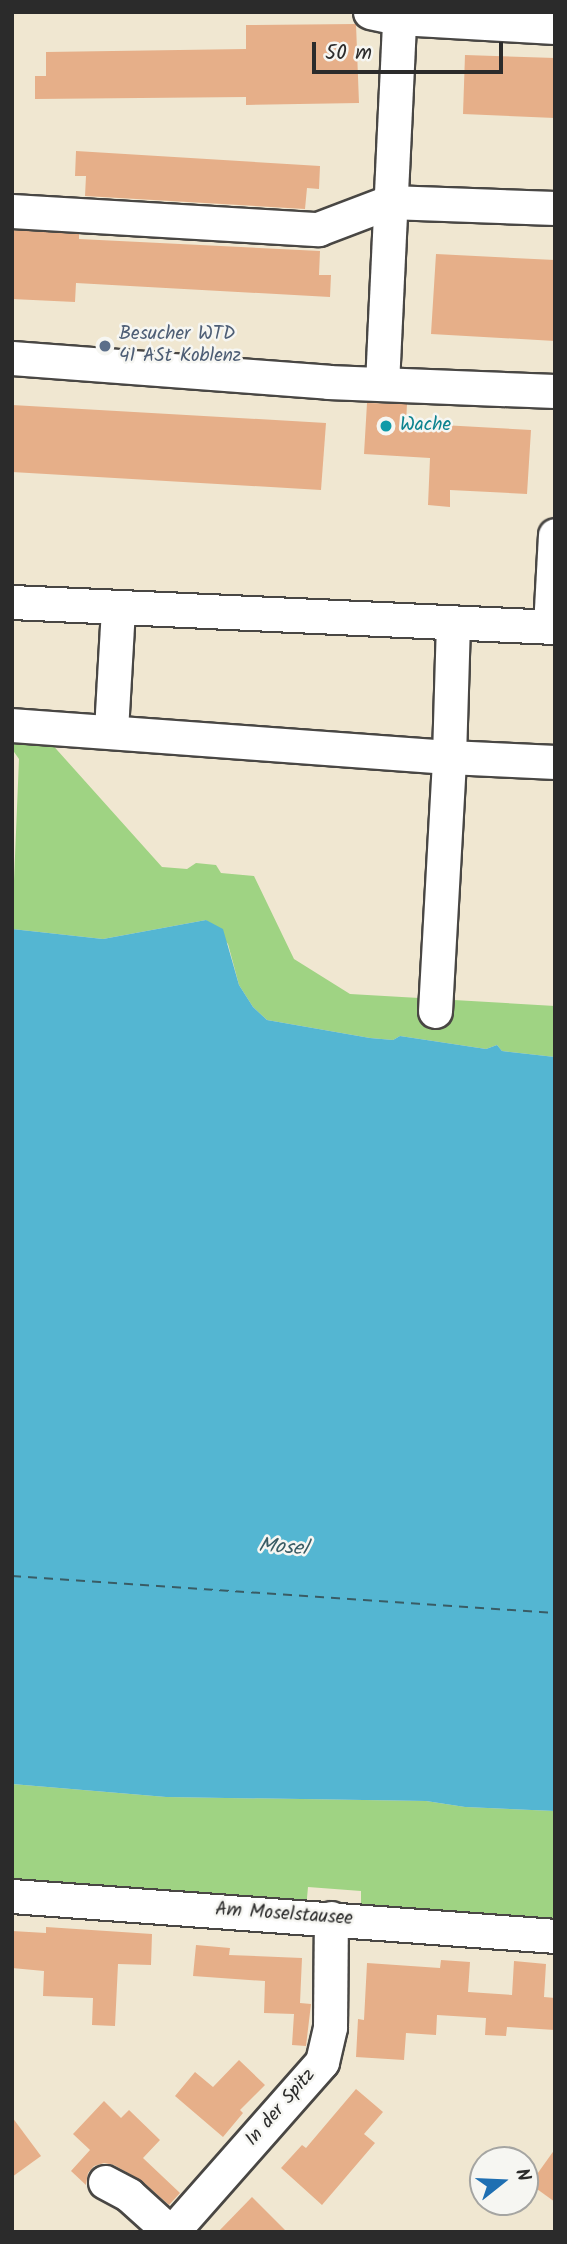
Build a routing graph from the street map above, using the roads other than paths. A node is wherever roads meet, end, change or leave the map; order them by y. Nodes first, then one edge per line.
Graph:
1 (390, 14) edge
2 (555, 27) edge
3 (389, 202) junction
4 (555, 208) edge
5 (12, 211) edge
6 (12, 358) edge
7 (382, 384) junction
8 (555, 391) edge
9 (555, 535) edge
10 (12, 602) edge
11 (118, 608) junction
12 (453, 622) junction
13 (552, 627) edge
14 (12, 725) edge
15 (111, 730) junction
16 (449, 757) junction
17 (555, 762) edge
18 (435, 1011) dead end
19 (12, 1896) edge
20 (331, 1918) junction
21 (555, 1936) edge
22 (105, 2182) dead end
23 (171, 2232) edge

1 - 2 street
1 - 3 street
3 - 4 street
3 - 5 street
3 - 7 street
6 - 7 street
7 - 8 street
9 - 13 street
10 - 11 street
11 - 12 street
11 - 15 street
12 - 13 street
12 - 16 street
14 - 15 street
15 - 16 street
16 - 17 street
16 - 18 street
19 - 20 street, Am Moselstausee
20 - 21 street, Am Moselstausee
20 - 23 street, In der Spitz
22 - 23 street

